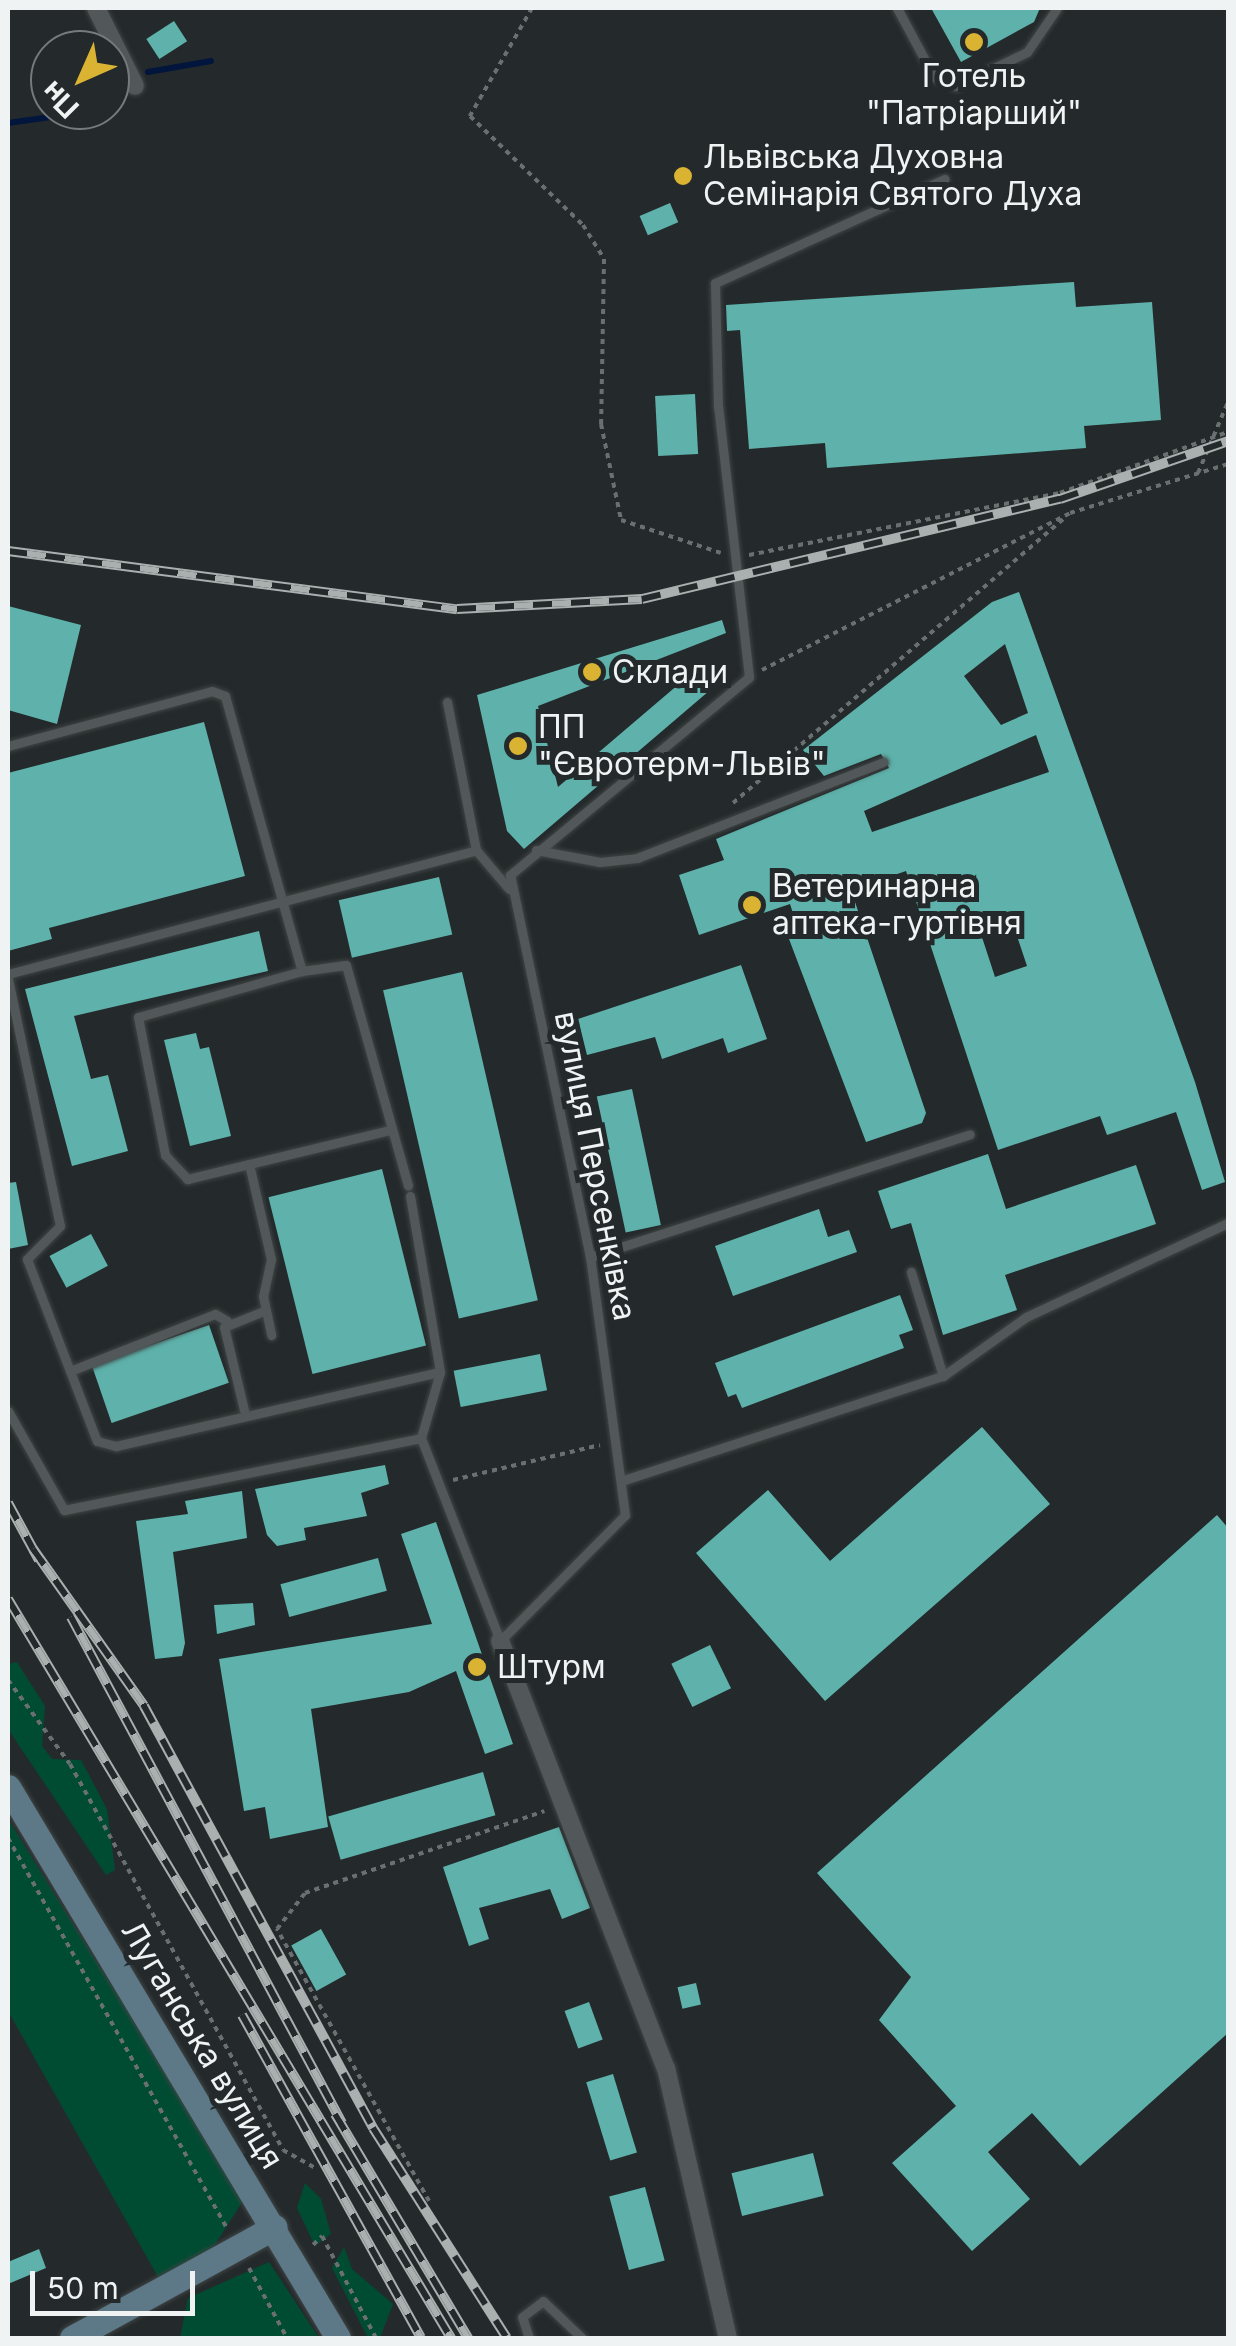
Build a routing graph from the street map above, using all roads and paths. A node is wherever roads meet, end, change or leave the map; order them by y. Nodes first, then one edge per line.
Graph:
1 (96, 8) edge
2 (532, 8) edge
3 (897, 8) edge
4 (1057, 8) edge
5 (135, 86) dead end
6 (944, 180) dead end
7 (1228, 402) edge
8 (1228, 432) edge
9 (1214, 437) junction
10 (1228, 464) edge
11 (1198, 473) junction
12 (1070, 513) junction
13 (734, 558) junction
14 (749, 678) junction
15 (447, 702) dead end
16 (8, 746) edge
17 (884, 762) dead end
18 (728, 822) junction
19 (476, 850) junction
20 (536, 850) junction
21 (509, 888) junction
22 (282, 903) junction
23 (302, 971) junction
24 (8, 976) edge
25 (389, 1130) junction
26 (970, 1134) dead end
27 (249, 1164) junction
28 (1228, 1223) edge
29 (590, 1257) junction
30 (910, 1272) dead end
31 (266, 1310) junction
32 (227, 1320) junction
33 (271, 1335) dead end
34 (70, 1371) junction
35 (440, 1372) junction
36 (943, 1376) junction
37 (244, 1410) junction
38 (8, 1411) edge
39 (421, 1438) junction
40 (613, 1442) junction
41 (621, 1482) junction
42 (439, 1483) junction
43 (500, 1641) junction
44 (8, 1680) edge
45 (8, 1788) edge
46 (564, 1804) junction
47 (8, 1838) edge
48 (317, 2169) dead end
49 (428, 2201) dead end
50 (275, 2227) junction
51 (314, 2245) dead end
52 (238, 2248) junction
53 (72, 2338) edge
54 (287, 2338) edge
55 (338, 2338) edge
56 (376, 2338) edge
57 (529, 2338) edge
58 (582, 2338) edge
59 (728, 2338) edge

1 - 5 street
2 - 13 path
3 - 4 lane
6 - 13 lane
7 - 9 path
8 - 9 path
9 - 11 path
9 - 13 path
10 - 11 path
11 - 12 path
12 - 14 path
12 - 18 path
13 - 14 lane
14 - 20 lane
15 - 19 lane
16 - 22 lane
17 - 18 lane
18 - 20 lane
19 - 21 lane
19 - 22 lane
20 - 21 lane
21 - 29 lane, вулиця Персенківка
22 - 23 lane
22 - 24 lane
23 - 25 lane
23 - 27 lane
24 - 34 lane
25 - 27 lane
25 - 35 lane
26 - 29 lane
27 - 31 lane
28 - 36 lane
29 - 40 lane, вулиця Персенківка
30 - 36 lane
31 - 32 lane
31 - 33 lane
32 - 34 lane
32 - 37 lane
34 - 37 lane
35 - 37 lane
35 - 39 lane
36 - 41 lane
38 - 39 lane
39 - 42 lane
40 - 41 lane, вулиця Персенківка
40 - 42 path
41 - 43 lane, вулиця Персенківка
42 - 43 lane
43 - 46 street
44 - 48 path
45 - 50 main road, Луганська вулиця
46 - 49 path
46 - 59 street
47 - 52 path
50 - 52 main road
50 - 55 main road, Луганська вулиця
51 - 56 path
52 - 53 main road
52 - 54 path
57 - 58 lane

